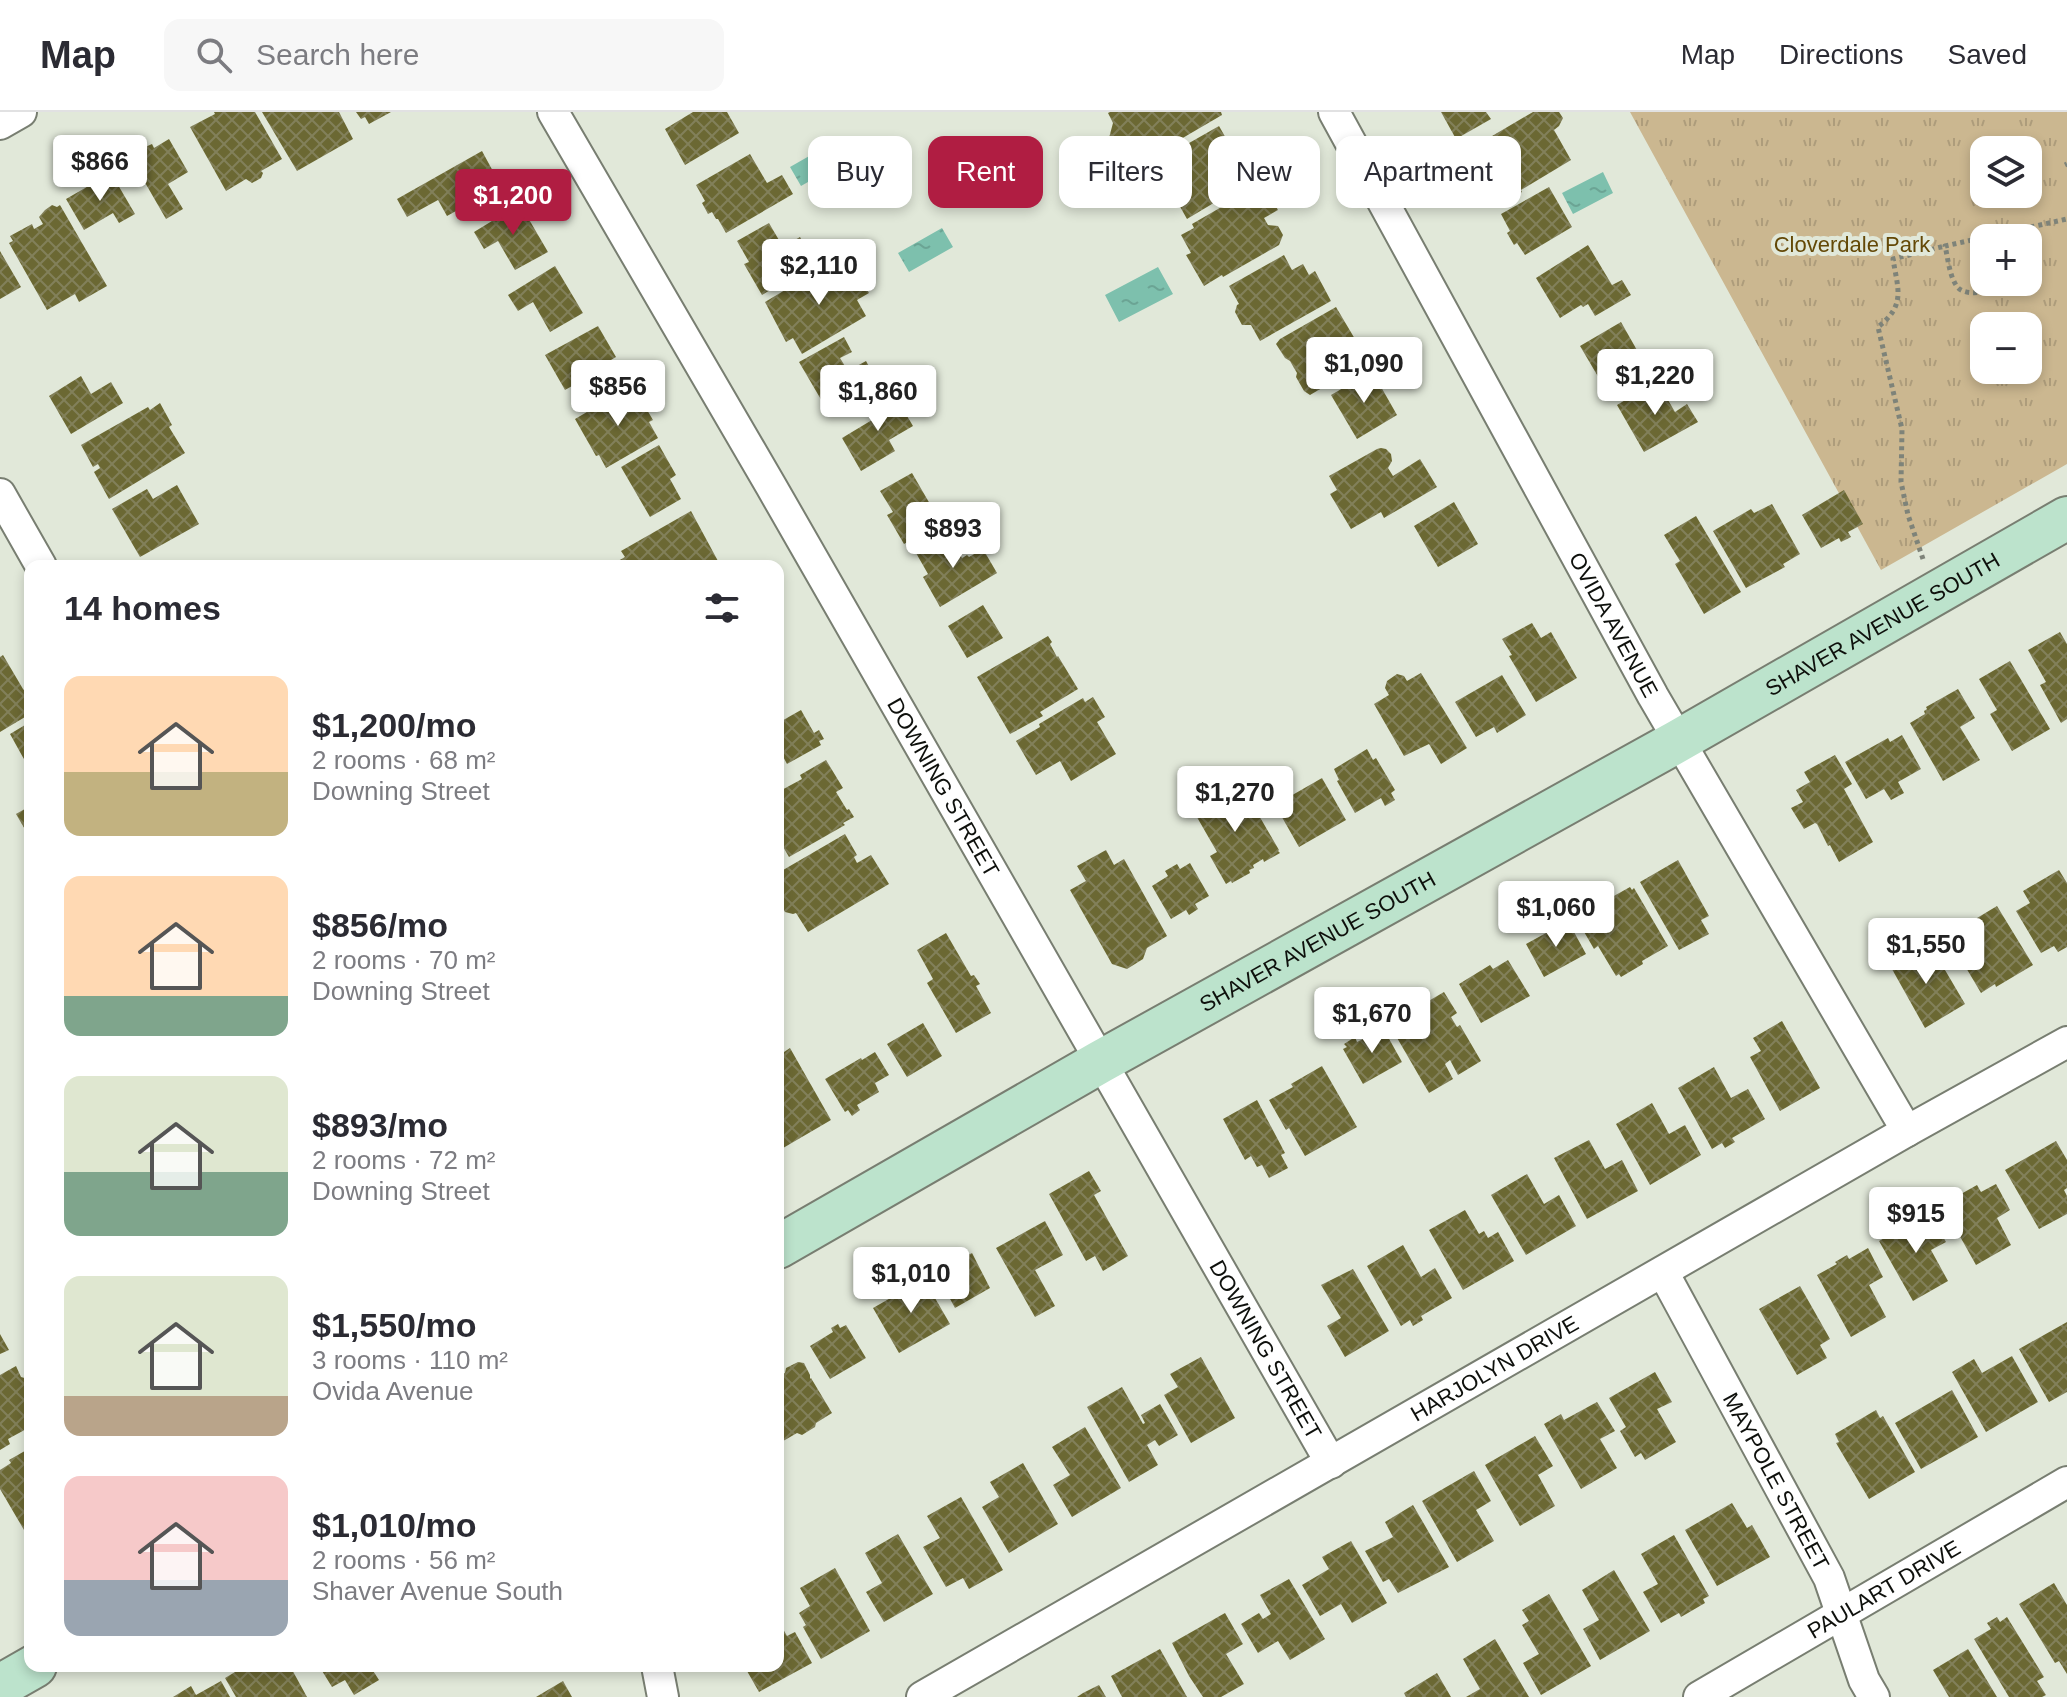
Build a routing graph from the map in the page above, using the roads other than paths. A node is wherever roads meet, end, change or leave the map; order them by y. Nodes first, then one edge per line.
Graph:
1 (21, 112) edge
2 (553, 112) edge
3 (1334, 112) edge
4 (0, 124) edge
5 (0, 494) edge
6 (2067, 518) edge
7 (38, 560) edge
8 (1678, 741) junction
9 (2067, 1042) edge
10 (1100, 1062) junction
11 (1907, 1131) junction
12 (784, 1244) edge
13 (1663, 1272) junction
14 (1331, 1463) junction
15 (2067, 1482) edge
16 (1842, 1614) junction
17 (658, 1672) edge
18 (663, 1697) edge
19 (922, 1697) edge
20 (1699, 1697) edge
21 (1874, 1697) edge

1 - 4 street
2 - 10 street, DOWNING STREET
3 - 8 street, OVIDA AVENUE
5 - 7 street
6 - 8 street, SHAVER AVENUE SOUTH
8 - 10 street, SHAVER AVENUE SOUTH
8 - 11 street, OVIDA AVENUE
9 - 11 street, HARJOLYN DRIVE
10 - 12 street, SHAVER AVENUE SOUTH
10 - 14 street, DOWNING STREET
11 - 13 street, HARJOLYN DRIVE
13 - 14 street, HARJOLYN DRIVE
13 - 16 street, MAYPOLE STREET
14 - 19 street, HARJOLYN DRIVE
15 - 16 street, PAULART DRIVE
16 - 20 street, PAULART DRIVE
16 - 21 street, MAYPOLE STREET
17 - 18 street

